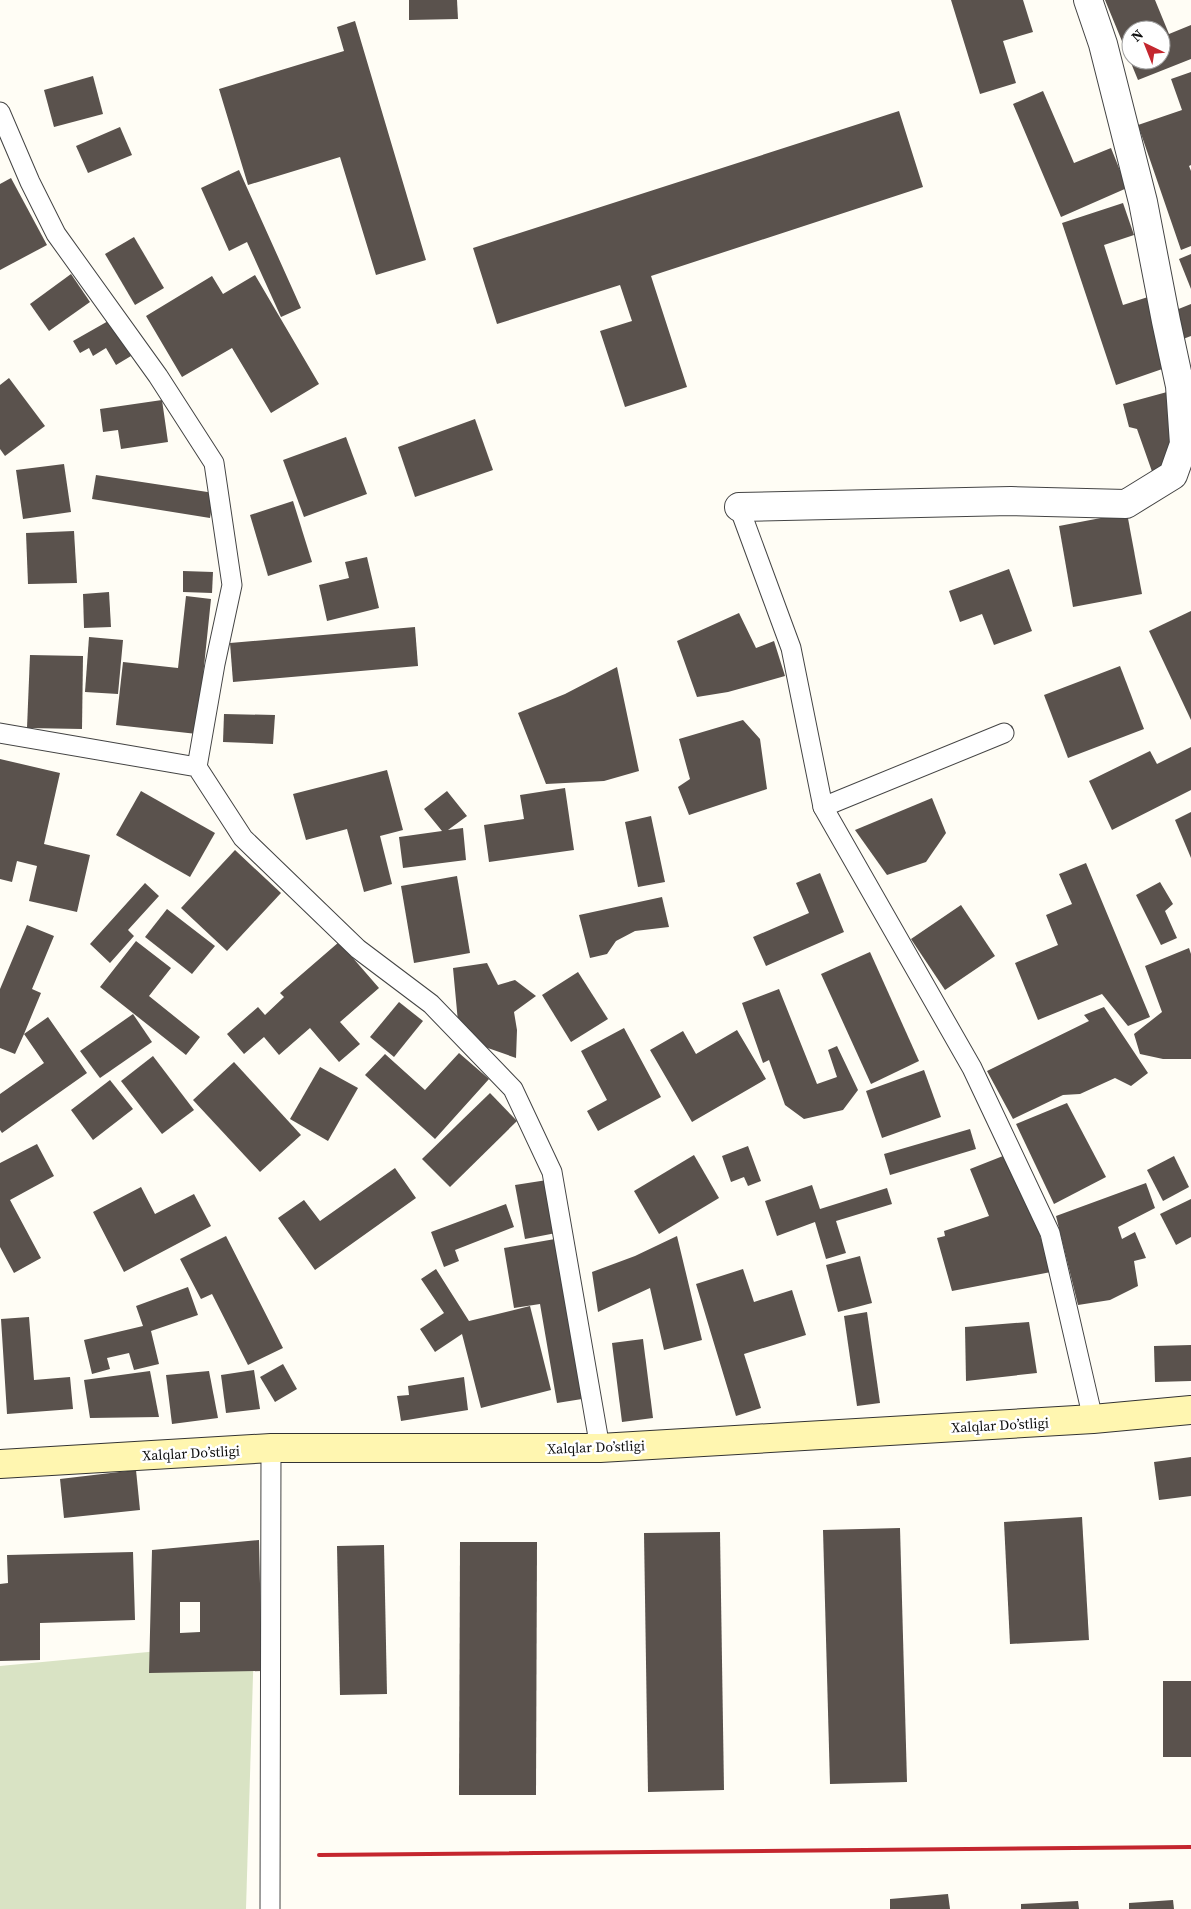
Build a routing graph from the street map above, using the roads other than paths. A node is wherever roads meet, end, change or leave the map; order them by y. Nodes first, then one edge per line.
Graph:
1 (1088, 0) edge
2 (0, 112) edge
3 (739, 507) joint
4 (1004, 732) dead end
5 (0, 733) edge
6 (197, 767) junction
7 (823, 808) junction
8 (1191, 1410) edge
9 (1093, 1419) junction
10 (271, 1448) junction
11 (600, 1448) junction
12 (0, 1464) edge
13 (270, 1909) edge

1 - 3 street
2 - 6 lane
3 - 7 lane
4 - 7 lane
5 - 6 lane
6 - 11 lane
7 - 9 lane
8 - 9 main road, Xalqlar Do’stligi
9 - 11 main road, Xalqlar Do’stligi
10 - 11 main road, Xalqlar Do’stligi
10 - 12 main road, Xalqlar Do’stligi
10 - 13 lane

